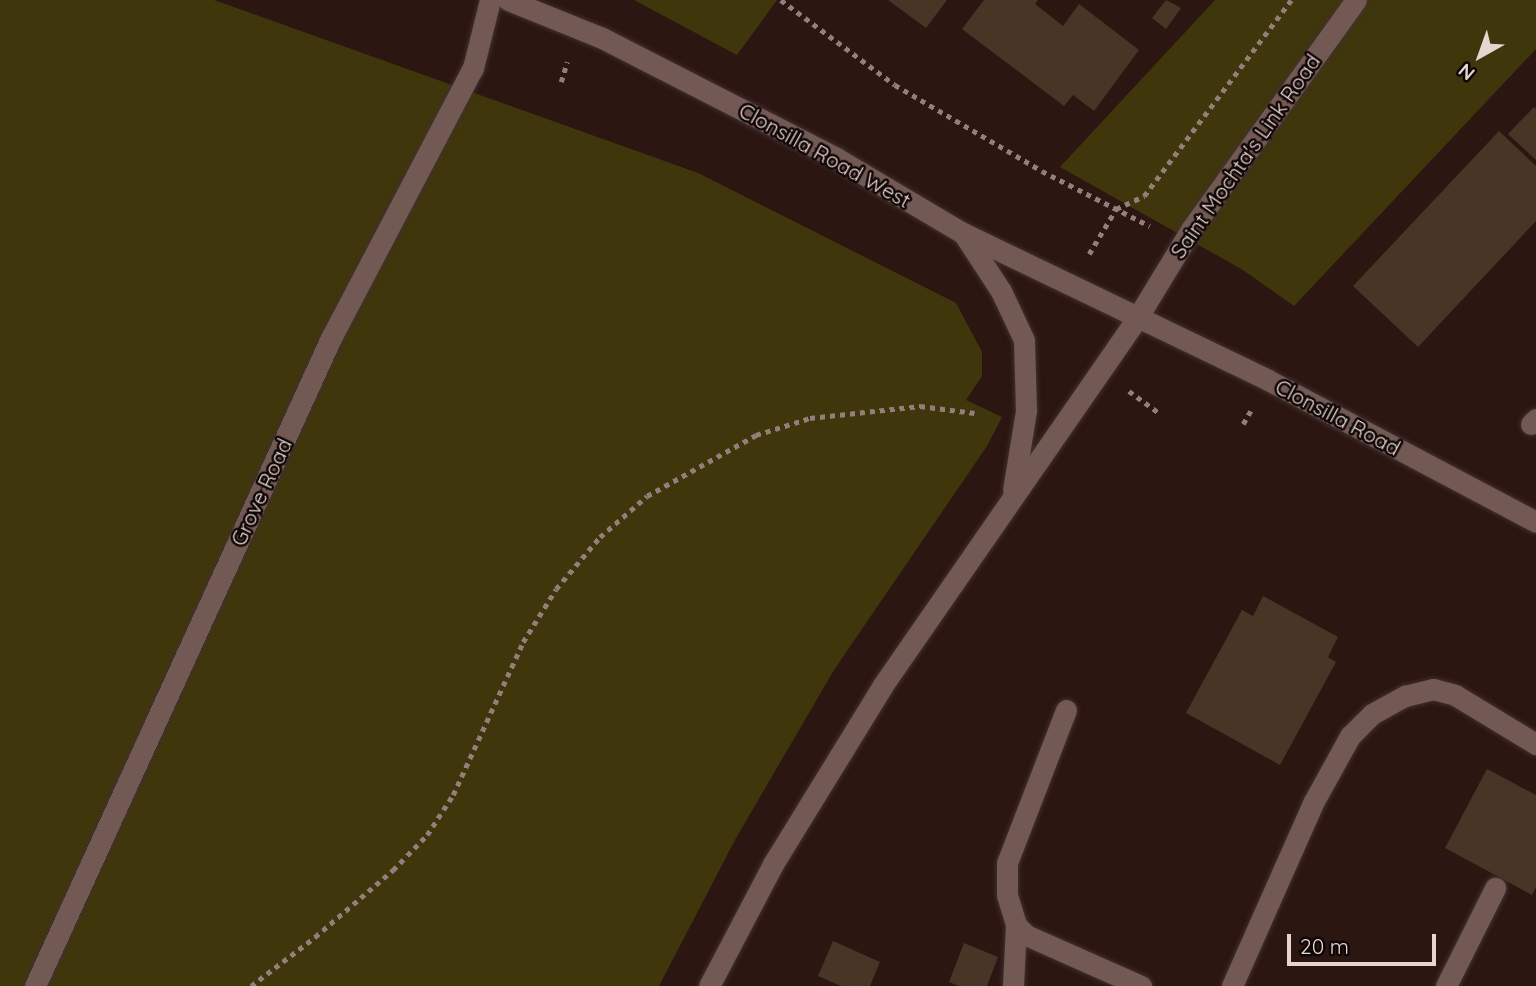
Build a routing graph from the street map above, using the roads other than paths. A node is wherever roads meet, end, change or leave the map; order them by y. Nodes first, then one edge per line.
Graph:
1 (490, 0) edge
2 (508, 0) edge
3 (1356, 0) edge
4 (963, 233) junction
5 (1139, 315) junction
6 (1012, 497) junction
7 (1536, 522) edge
8 (1066, 710) dead end
9 (1536, 744) edge
10 (1495, 888) dead end
11 (1016, 925) junction
12 (35, 986) edge
13 (709, 986) edge
14 (1013, 986) edge
15 (1141, 986) edge
16 (1232, 986) edge
17 (1446, 986) edge

1 - 12 street, Grove Road
2 - 4 street, Clonsilla Road West
3 - 5 street, Saint Mochta's Link Road
4 - 5 street, Clonsilla Road West
4 - 6 street
5 - 6 street, Saint Mochta's Link Road
5 - 7 street, Clonsilla Road
6 - 13 street, Saint Mochta's Link Road
8 - 11 street
9 - 16 street
10 - 17 street
11 - 14 street
11 - 15 street

